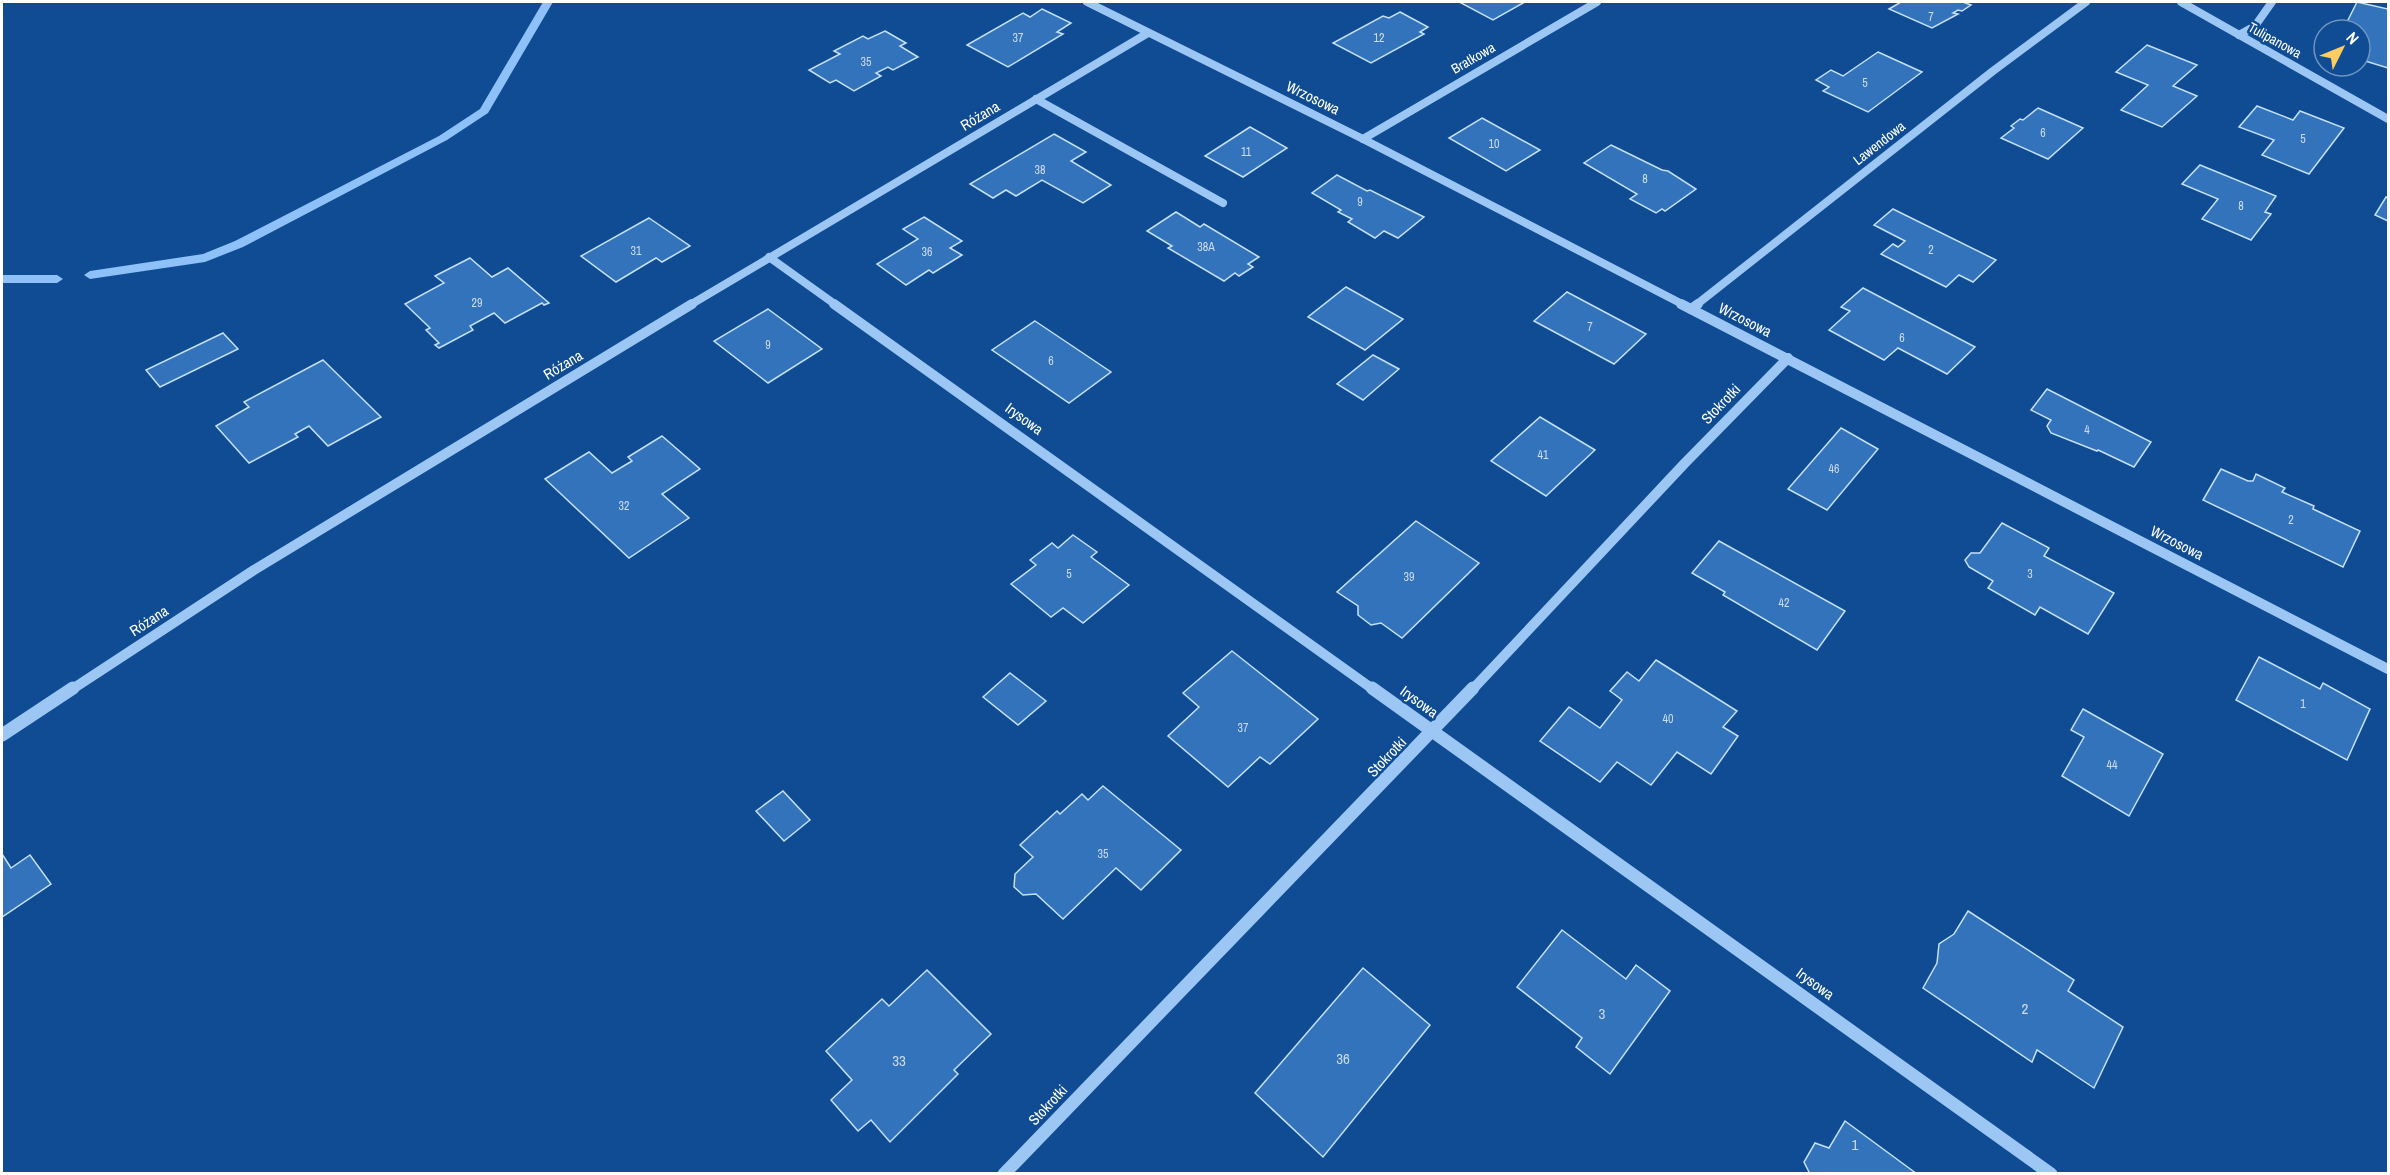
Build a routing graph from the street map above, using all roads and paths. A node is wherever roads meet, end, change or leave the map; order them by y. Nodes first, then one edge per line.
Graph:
1 (1087, 2) edge
2 (1597, 2) edge
3 (2086, 2) edge
4 (2181, 2) edge
5 (2272, 2) edge
6 (1148, 33) junction
7 (2239, 35) junction
8 (1036, 99) junction
9 (2388, 119) edge
10 (1363, 140) junction
11 (1223, 203) dead end
12 (769, 257) junction
13 (1691, 309) junction
14 (1788, 358) junction
15 (2388, 669) edge
16 (1432, 731) junction
17 (2, 735) edge
18 (1004, 1173) edge
19 (2051, 1173) edge

1 - 6 street, Wrzosowa
2 - 10 street, Bratkowa
3 - 13 street, Lawendowa
4 - 7 street, Tulipanowa
5 - 7 street
6 - 8 street, Różana
6 - 10 street, Wrzosowa
7 - 9 street, Tulipanowa
8 - 11 street
8 - 12 street, Różana
10 - 13 street, Wrzosowa
12 - 16 street, Irysowa
12 - 17 street, Różana
13 - 14 street, Wrzosowa
14 - 15 street, Wrzosowa
14 - 16 street, Stokrotki
16 - 18 street, Stokrotki
16 - 19 street, Irysowa

